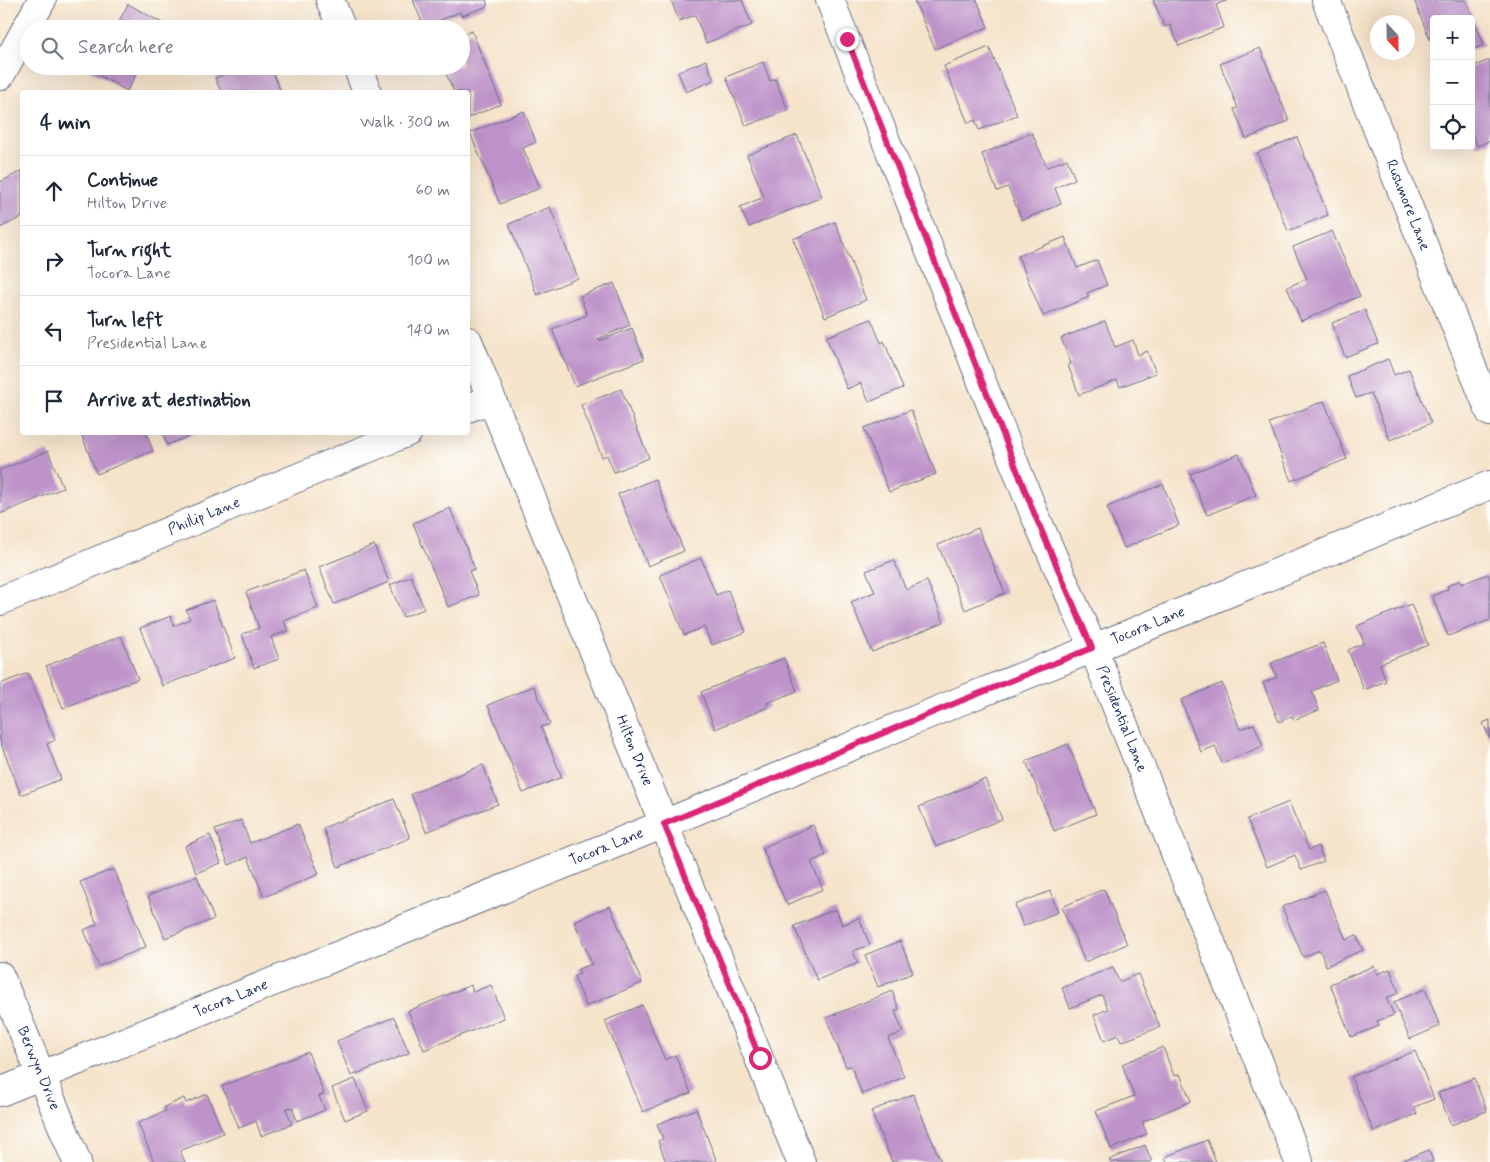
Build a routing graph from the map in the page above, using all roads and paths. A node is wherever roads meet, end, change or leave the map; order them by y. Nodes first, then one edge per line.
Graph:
1 (42, 0) edge
2 (330, 0) edge
3 (830, 0) edge
4 (1326, 0) edge
5 (31, 20) edge
6 (338, 20) edge
7 (20, 40) edge
8 (361, 75) edge
9 (0, 76) edge
10 (367, 90) edge
11 (470, 352) edge
12 (479, 403) edge
13 (1490, 412) edge
14 (401, 435) edge
15 (1490, 485) edge
16 (0, 601) edge
17 (1092, 648) junction
18 (664, 824) junction
19 (0, 976) edge
20 (41, 1076) junction
21 (0, 1092) edge
22 (77, 1162) edge
23 (800, 1162) edge
24 (1299, 1162) edge

1 - 5 street
2 - 6 street
3 - 17 street, Presidential Lane
4 - 13 street, Rushmore Lane
7 - 9 street
8 - 10 street
11 - 12 street, Hilton Drive
12 - 18 street, Hilton Drive
14 - 16 street, Phillip Lane
15 - 17 street, Tocora Lane
17 - 18 street, Tocora Lane
17 - 24 street, Presidential Lane
18 - 20 street, Tocora Lane
18 - 23 street, Hilton Drive
19 - 20 street, Berwyn Drive
20 - 21 street, Tocora Lane
20 - 22 street, Berwyn Drive

